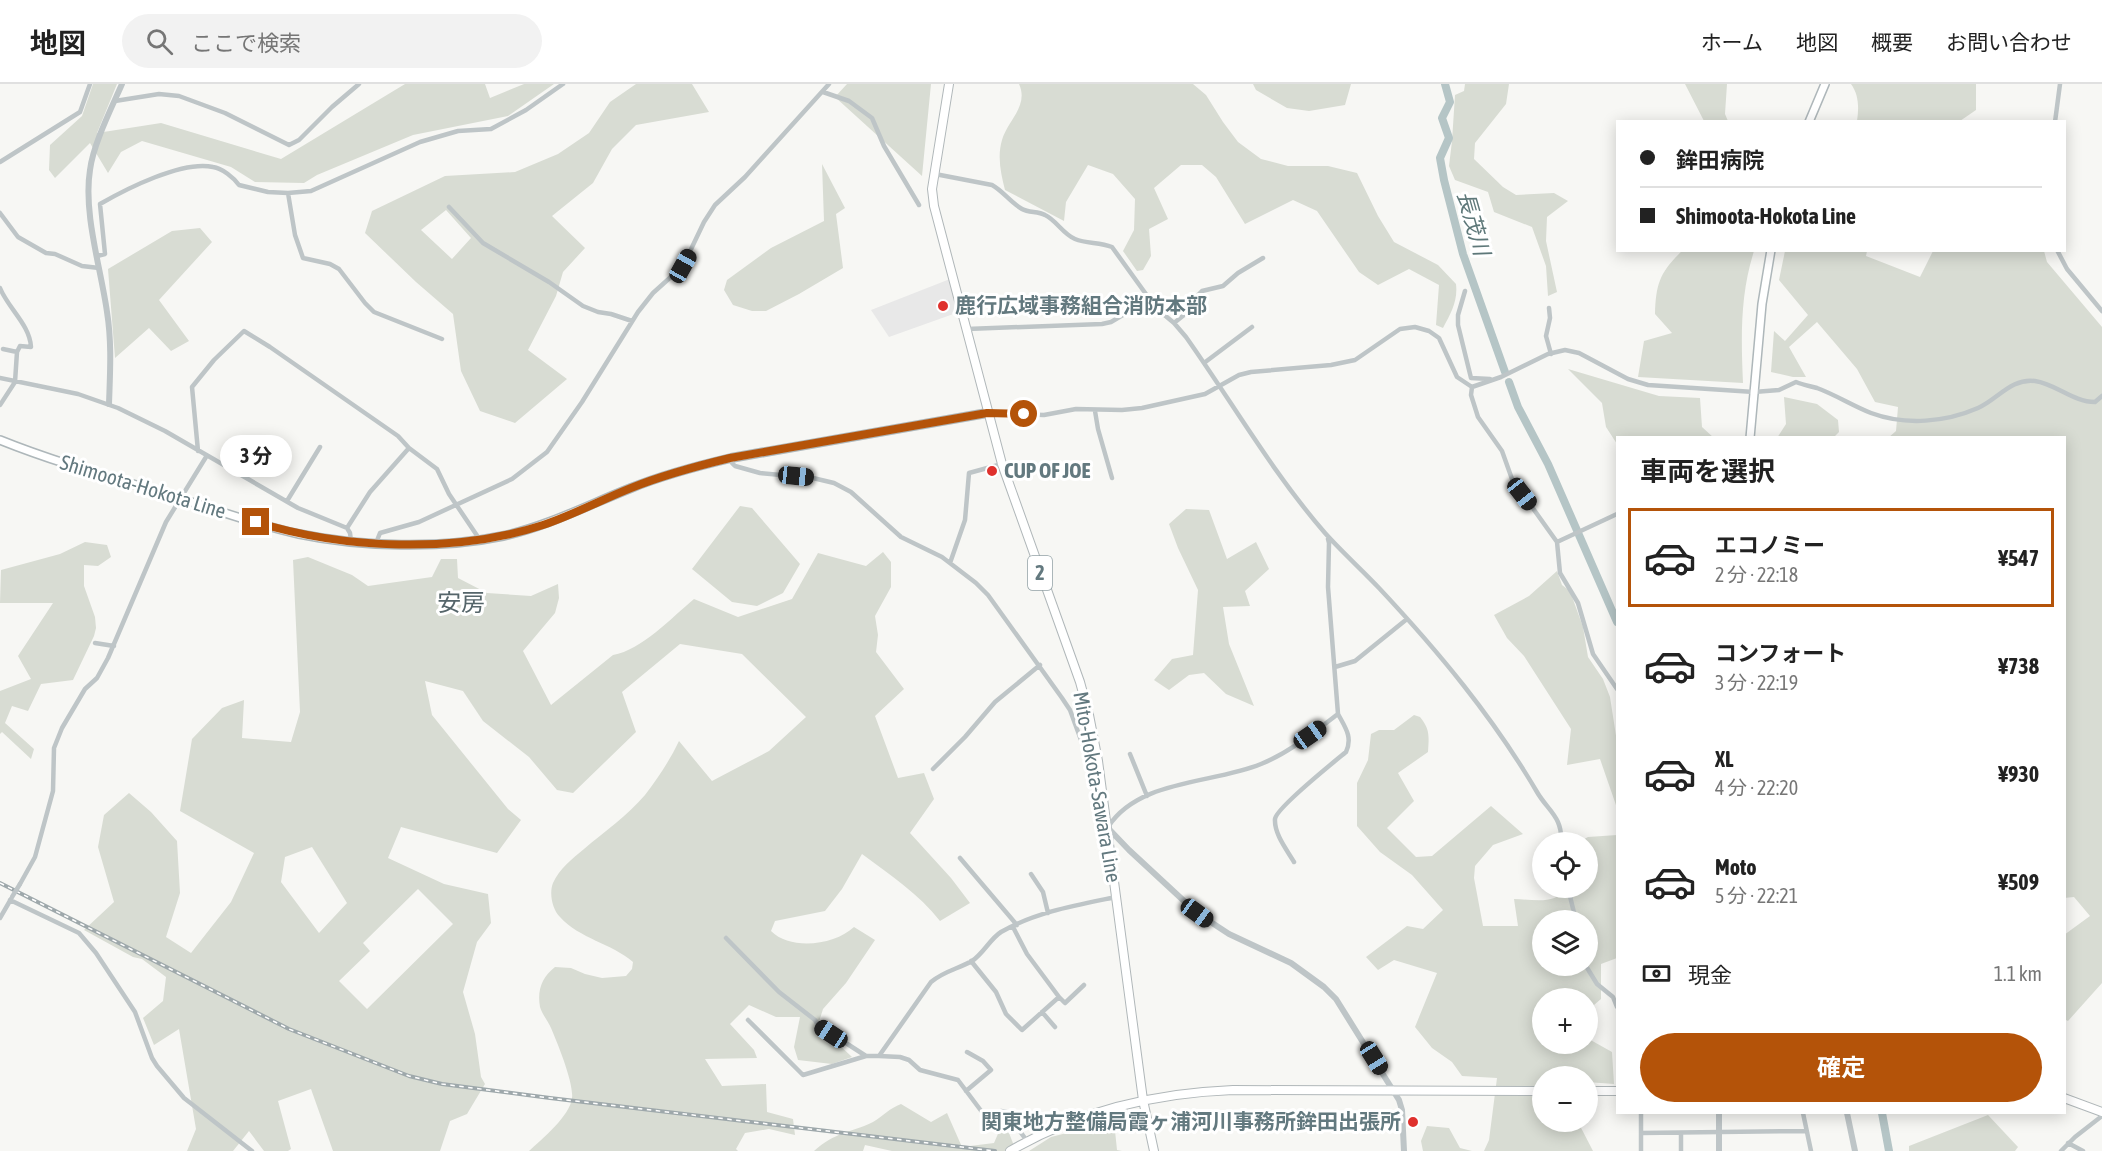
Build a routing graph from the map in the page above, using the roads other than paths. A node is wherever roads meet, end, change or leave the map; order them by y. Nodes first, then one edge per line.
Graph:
1 (90, 84) edge
2 (122, 84) edge
3 (359, 84) edge
4 (563, 84) edge
5 (829, 84) edge
6 (949, 84) edge
7 (1825, 84) edge
8 (2060, 84) edge
9 (823, 92) junction
10 (115, 101) junction
11 (1810, 120) edge
12 (2055, 120) edge
13 (0, 162) edge
14 (935, 174) junction
15 (288, 193) junction
16 (919, 205) dead end
17 (449, 207) dead end
18 (0, 213) edge
19 (1771, 252) edge
20 (2058, 252) edge
21 (97, 256) junction
22 (1263, 258) dead end
23 (99, 268) junction
24 (0, 288) edge
25 (1465, 291) dead end
26 (1150, 299) junction
27 (1549, 308) dead end
28 (2102, 311) edge
29 (632, 321) junction
30 (1174, 323) junction
31 (1252, 327) dead end
32 (966, 329) junction
33 (442, 339) dead end
34 (3, 349) dead end
35 (17, 352) junction
36 (1551, 354) junction
37 (1204, 363) junction
38 (0, 378) edge
39 (1493, 379) junction
40 (15, 382) junction
41 (1220, 386) junction
42 (1472, 387) junction
43 (1754, 392) junction
44 (2101, 398) edge
45 (0, 405) edge
46 (109, 405) junction
47 (1095, 411) junction
48 (987, 413) junction
49 (1750, 436) edge
50 (0, 440) edge
51 (320, 447) dead end
52 (409, 448) junction
53 (198, 451) junction
54 (206, 457) junction
55 (730, 458) junction
56 (1002, 464) junction
57 (1112, 478) dead end
58 (181, 499) junction
59 (287, 501) junction
60 (457, 506) junction
61 (1616, 514) edge
62 (347, 528) junction
63 (1325, 534) junction
64 (480, 540) junction
65 (351, 542) junction
66 (1557, 542) junction
67 (376, 543) junction
68 (950, 563) junction
69 (1407, 619) junction
70 (95, 643) dead end
71 (114, 646) junction
72 (1040, 665) junction
73 (1335, 667) junction
74 (1616, 688) edge
75 (1338, 714) junction
76 (1096, 753) junction
77 (1130, 754) dead end
78 (933, 769) dead end
79 (1147, 796) junction
80 (1107, 828) junction
81 (1560, 832) edge
82 (960, 858) dead end
83 (1294, 862) dead end
84 (1031, 874) dead end
85 (1116, 897) junction
86 (11, 899) junction
87 (1048, 913) junction
88 (0, 918) edge
89 (1015, 926) junction
90 (726, 938) dead end
91 (972, 961) junction
92 (1592, 976) edge
93 (1084, 985) dead end
94 (1059, 997) junction
95 (1616, 1004) edge
96 (1042, 1012) junction
97 (748, 1020) dead end
98 (1055, 1027) dead end
99 (967, 1052) dead end
100 (867, 1056) junction
101 (879, 1056) junction
102 (1394, 1090) junction
103 (966, 1091) junction
104 (1532, 1091) edge
105 (1598, 1091) edge
106 (1616, 1091) edge
107 (2066, 1099) edge
108 (1143, 1100) junction
109 (1641, 1114) edge
110 (1719, 1114) edge
111 (1803, 1114) edge
112 (1847, 1114) edge
113 (2102, 1114) edge
114 (1806, 1131) junction
115 (1641, 1133) junction
116 (1681, 1133) junction
117 (1719, 1133) junction
118 (1027, 1141) junction
119 (2068, 1143) junction
120 (252, 1151) edge
121 (1010, 1151) edge
122 (1154, 1151) edge
123 (1404, 1151) edge
124 (1641, 1151) edge
125 (1681, 1151) edge
126 (1719, 1151) edge
127 (1811, 1151) edge
128 (1855, 1151) edge
129 (2061, 1151) edge
130 (2083, 1151) edge

1 - 13 street
2 - 10 street
3 - 10 street
4 - 15 street
5 - 9 street
6 - 14 main road, Mito-Hokota-Sawara Line / 2
7 - 11 main road
8 - 12 street
9 - 16 street
9 - 29 street
10 - 21 street
14 - 26 street
14 - 32 main road, Mito-Hokota-Sawara Line / 2
15 - 21 street
15 - 33 street
17 - 29 street
18 - 23 street
19 - 43 main road
20 - 28 street
21 - 23 street
22 - 30 street
23 - 46 street
24 - 35 street
25 - 39 street
26 - 30 street
26 - 32 street
27 - 36 street
29 - 60 street
30 - 37 street
31 - 37 street
32 - 48 main road, Mito-Hokota-Sawara Line / 2
34 - 35 street
35 - 40 street
36 - 39 street
36 - 43 street
37 - 41 street
38 - 40 street
39 - 42 street
40 - 45 street
40 - 46 street
41 - 42 street
41 - 47 street
41 - 63 street
42 - 66 street
43 - 44 street
43 - 49 main road
46 - 53 street
47 - 48 street
47 - 57 street
48 - 55 main road, Shimoota-Hokota Line
48 - 56 main road, Mito-Hokota-Sawara Line / 2
50 - 58 main road, Shimoota-Hokota Line
51 - 59 street
52 - 53 street
52 - 60 street
52 - 62 street
53 - 54 street
54 - 58 street
54 - 59 street
55 - 64 main road, Shimoota-Hokota Line
55 - 68 street
56 - 68 street
56 - 76 main road, Mito-Hokota-Sawara Line / 2
58 - 65 main road, Shimoota-Hokota Line
58 - 71 street
59 - 62 street
60 - 64 street
60 - 67 street
61 - 66 street
62 - 65 street
63 - 69 street
63 - 73 street
64 - 67 main road, Shimoota-Hokota Line
65 - 67 main road, Shimoota-Hokota Line
66 - 74 street
68 - 72 street
69 - 73 street
69 - 81 street
70 - 71 street
71 - 86 street, bridge
72 - 76 street
72 - 78 street
73 - 75 street
75 - 79 street
75 - 83 street
76 - 80 main road, Mito-Hokota-Sawara Line / 2
77 - 79 street
79 - 80 street
80 - 85 main road, Mito-Hokota-Sawara Line / 2
80 - 102 street
82 - 89 street
84 - 87 street
85 - 87 street
85 - 108 main road, Mito-Hokota-Sawara Line / 2
86 - 88 street
86 - 120 street
87 - 89 street
89 - 91 street
89 - 94 street
90 - 100 street
91 - 96 street
91 - 101 street
92 - 95 street
93 - 94 street
94 - 96 street
96 - 98 street
97 - 100 street
99 - 103 street
100 - 101 street
101 - 103 street
102 - 104 main road
102 - 108 main road
102 - 123 street
103 - 118 street
105 - 106 main road
107 - 113 main road
108 - 118 main road
108 - 122 main road, Mito-Hokota-Sawara Line / 2
109 - 115 street
110 - 117 street
111 - 114 street
112 - 128 street
113 - 119 street
114 - 117 street
114 - 127 street
115 - 116 street
115 - 124 street
116 - 117 street
116 - 125 street
117 - 126 street
118 - 121 main road
119 - 129 street
119 - 130 street

